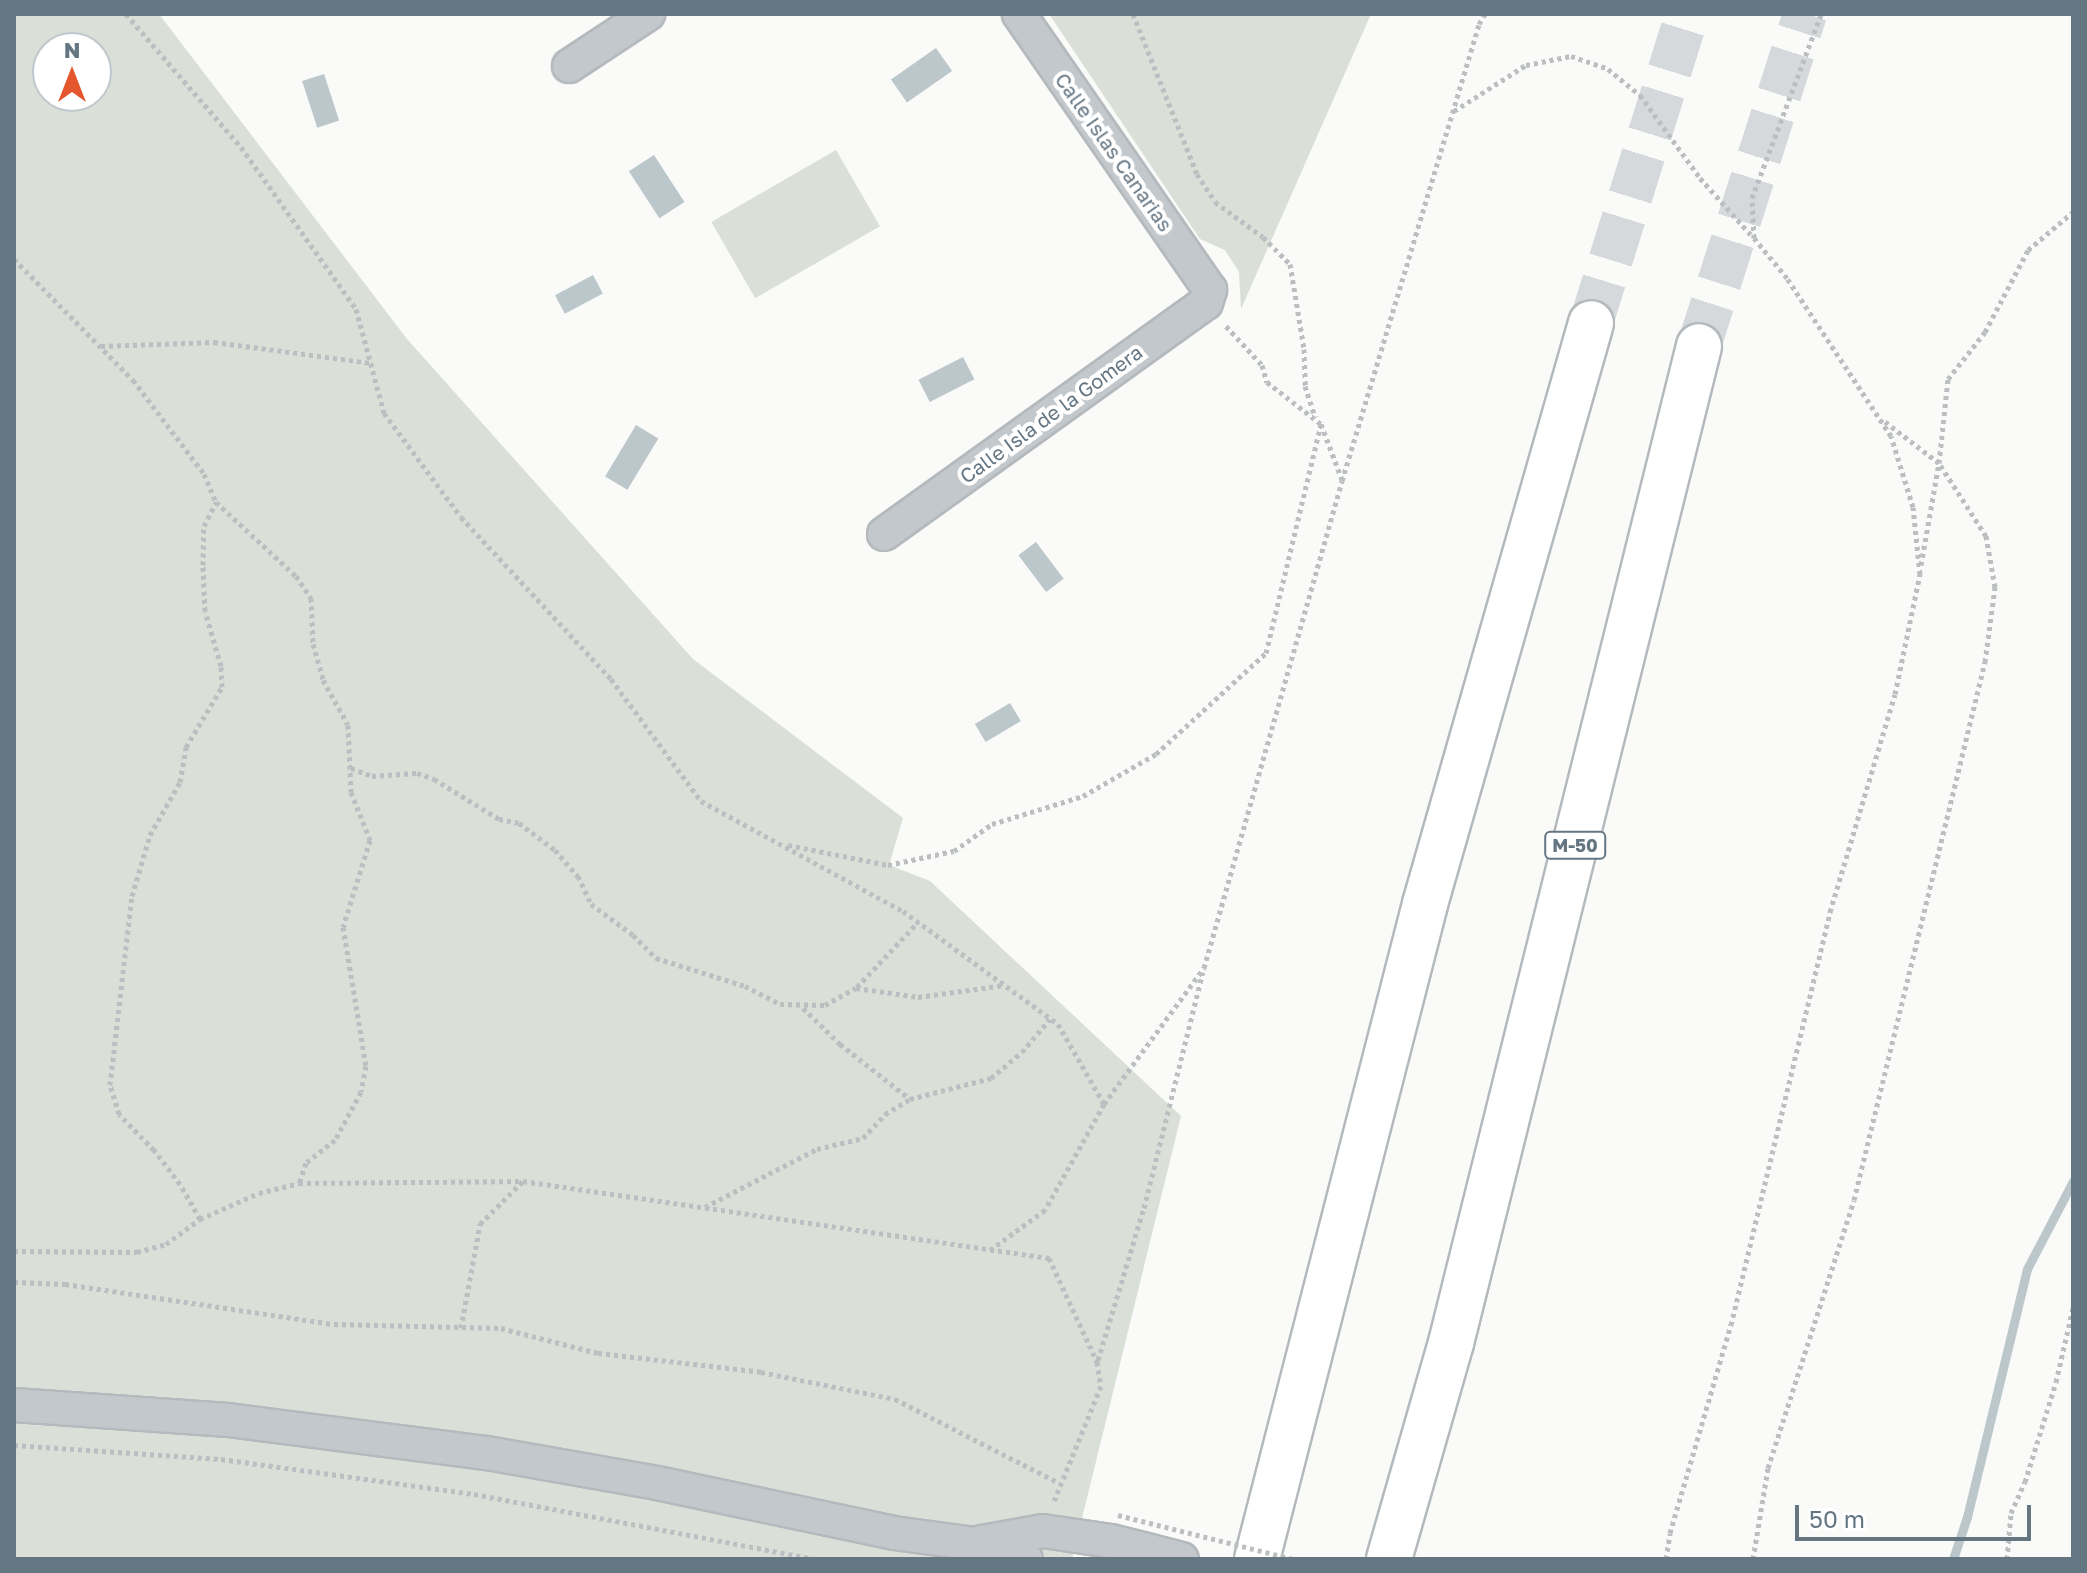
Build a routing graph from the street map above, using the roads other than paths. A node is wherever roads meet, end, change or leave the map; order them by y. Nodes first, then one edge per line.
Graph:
1 (648, 14) edge
2 (1019, 14) edge
3 (569, 66) dead end
4 (1210, 290) joint
5 (1591, 323) tunnel mouth
6 (1699, 346) tunnel mouth
7 (884, 534) dead end
8 (1425, 904) junction
9 (1451, 1343) junction
10 (14, 1405) edge
11 (975, 1544) junction
12 (1026, 1559) edge
13 (1182, 1559) edge
14 (1227, 1559) edge
15 (1257, 1559) edge
16 (1389, 1559) edge
17 (1407, 1559) edge

1 - 3 street
2 - 4 street, Calle Islas Canarias
4 - 7 street, Calle Isla de la Gomera
5 - 8 highway
6 - 9 highway, M-50
8 - 14 highway
8 - 15 highway
9 - 16 highway, M-50
9 - 17 highway
10 - 11 street
11 - 12 street
11 - 13 street

